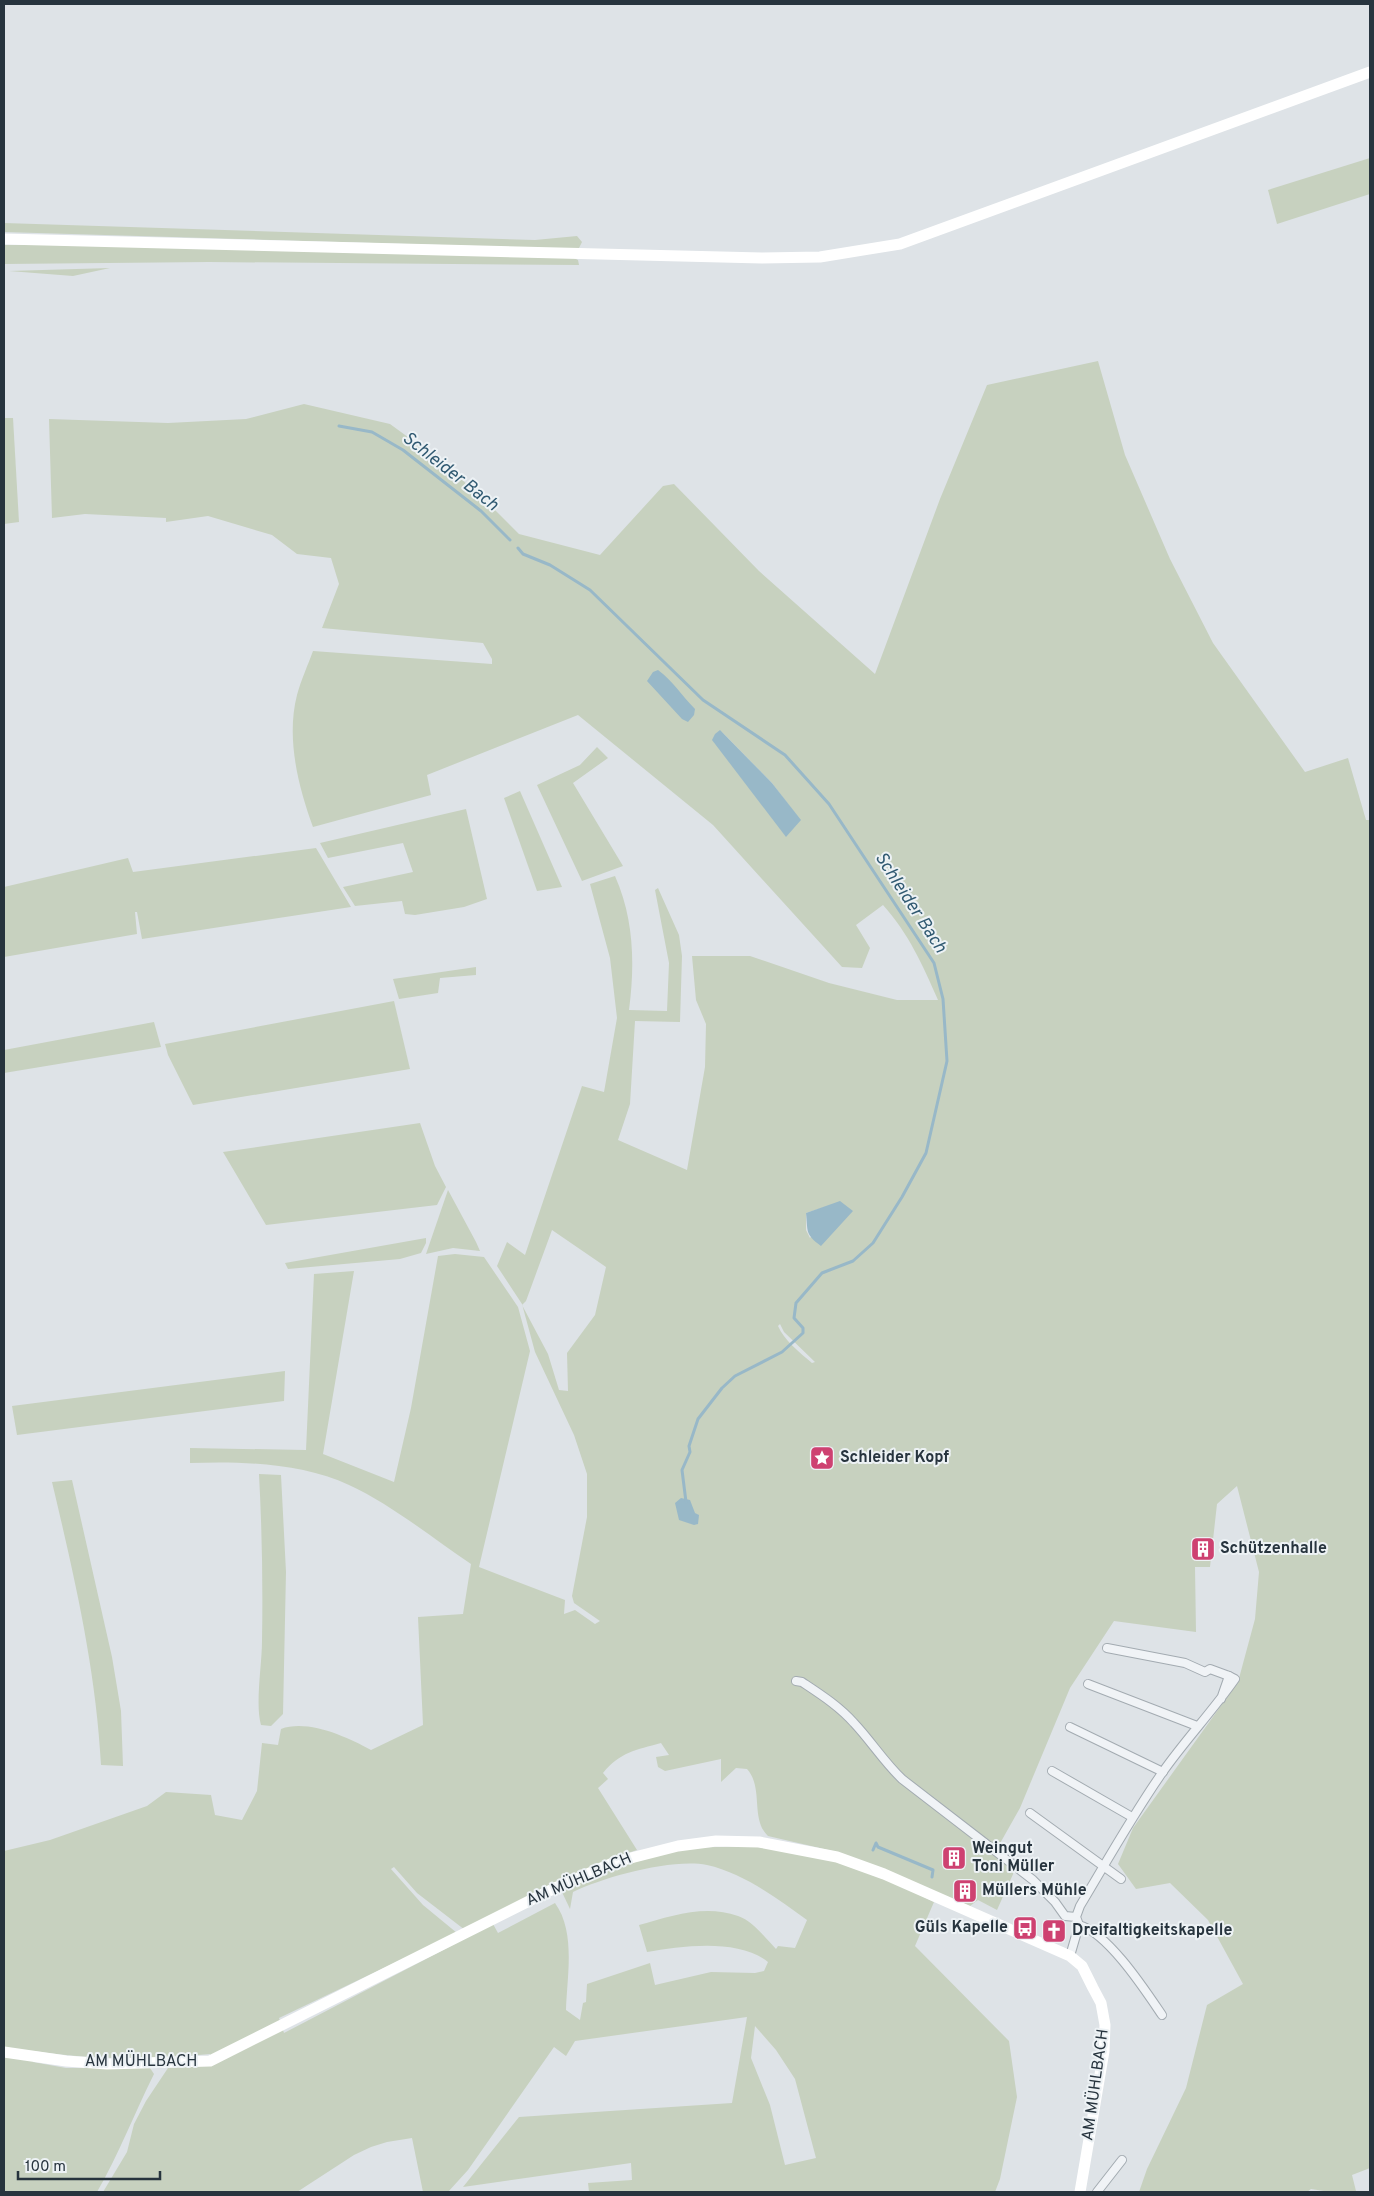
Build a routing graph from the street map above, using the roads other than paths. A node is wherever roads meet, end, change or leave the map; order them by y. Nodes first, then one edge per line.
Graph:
1 (1370, 72) edge
2 (4, 239) edge
3 (1107, 1648) dead end
4 (796, 1681) dead end
5 (1088, 1684) dead end
6 (1197, 1726) junction
7 (1070, 1727) dead end
8 (1052, 1771) dead end
9 (1163, 1772) junction
10 (1030, 1813) dead end
11 (1132, 1817) junction
12 (1104, 1865) junction
13 (1122, 1879) dead end
14 (1076, 1917) junction
15 (1079, 1925) junction
16 (1070, 1956) junction
17 (1162, 2015) dead end
18 (4, 2052) edge
19 (1122, 2160) dead end
20 (1080, 2192) edge
21 (1097, 2192) edge

1 - 2 main road
3 - 6 street
4 - 14 street
5 - 6 street
6 - 9 street
7 - 9 street
8 - 11 street
9 - 11 street
10 - 12 street
11 - 12 street
12 - 13 street
12 - 14 street
14 - 15 street
15 - 16 street
15 - 17 street
16 - 18 main road, AM MÜHLBACH
16 - 20 main road, AM MÜHLBACH
19 - 21 street

